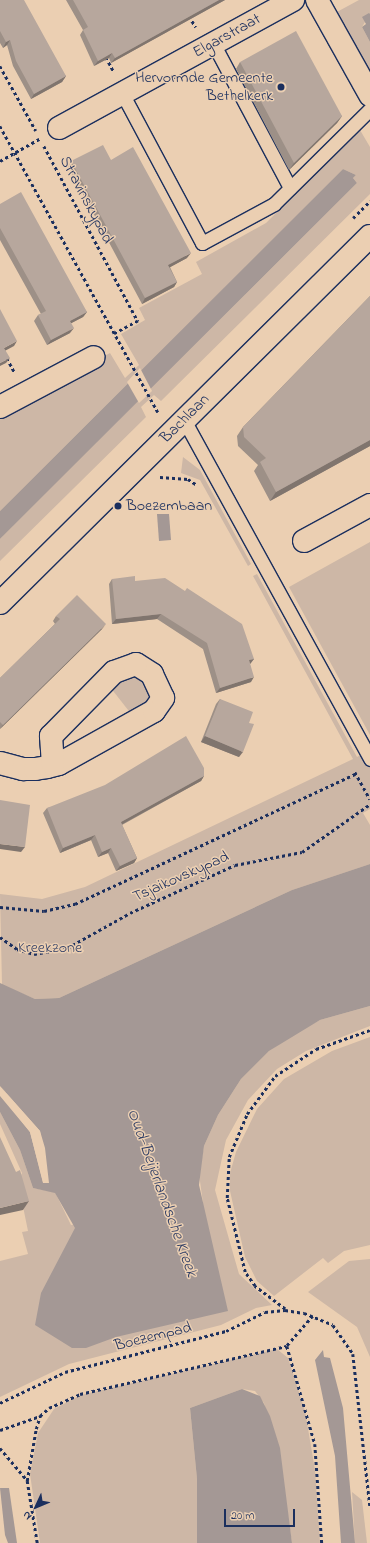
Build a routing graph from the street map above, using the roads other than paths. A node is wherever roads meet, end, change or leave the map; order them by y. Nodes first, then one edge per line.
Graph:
1 (293, 0) edge
2 (317, 0) edge
3 (210, 45) junction
4 (124, 93) junction
5 (370, 96) edge
6 (370, 109) edge
7 (59, 128) road end
8 (290, 188) junction
9 (370, 236) edge
10 (94, 357) dead end
11 (0, 407) edge
12 (184, 420) junction
13 (370, 505) edge
14 (304, 541) dead end
15 (0, 603) edge
16 (370, 760) edge
17 (0, 763) edge
18 (53, 765) junction

1 - 3 street, Elgarstraat
2 - 5 street
3 - 4 street, Elgarstraat
3 - 8 lane
4 - 7 street, Elgarstraat
4 - 8 lane
6 - 8 lane
9 - 12 street, Bachlaan
10 - 11 street
12 - 15 street, Bachlaan
12 - 16 lane
13 - 14 street
17 - 18 street
18 - 18 street

